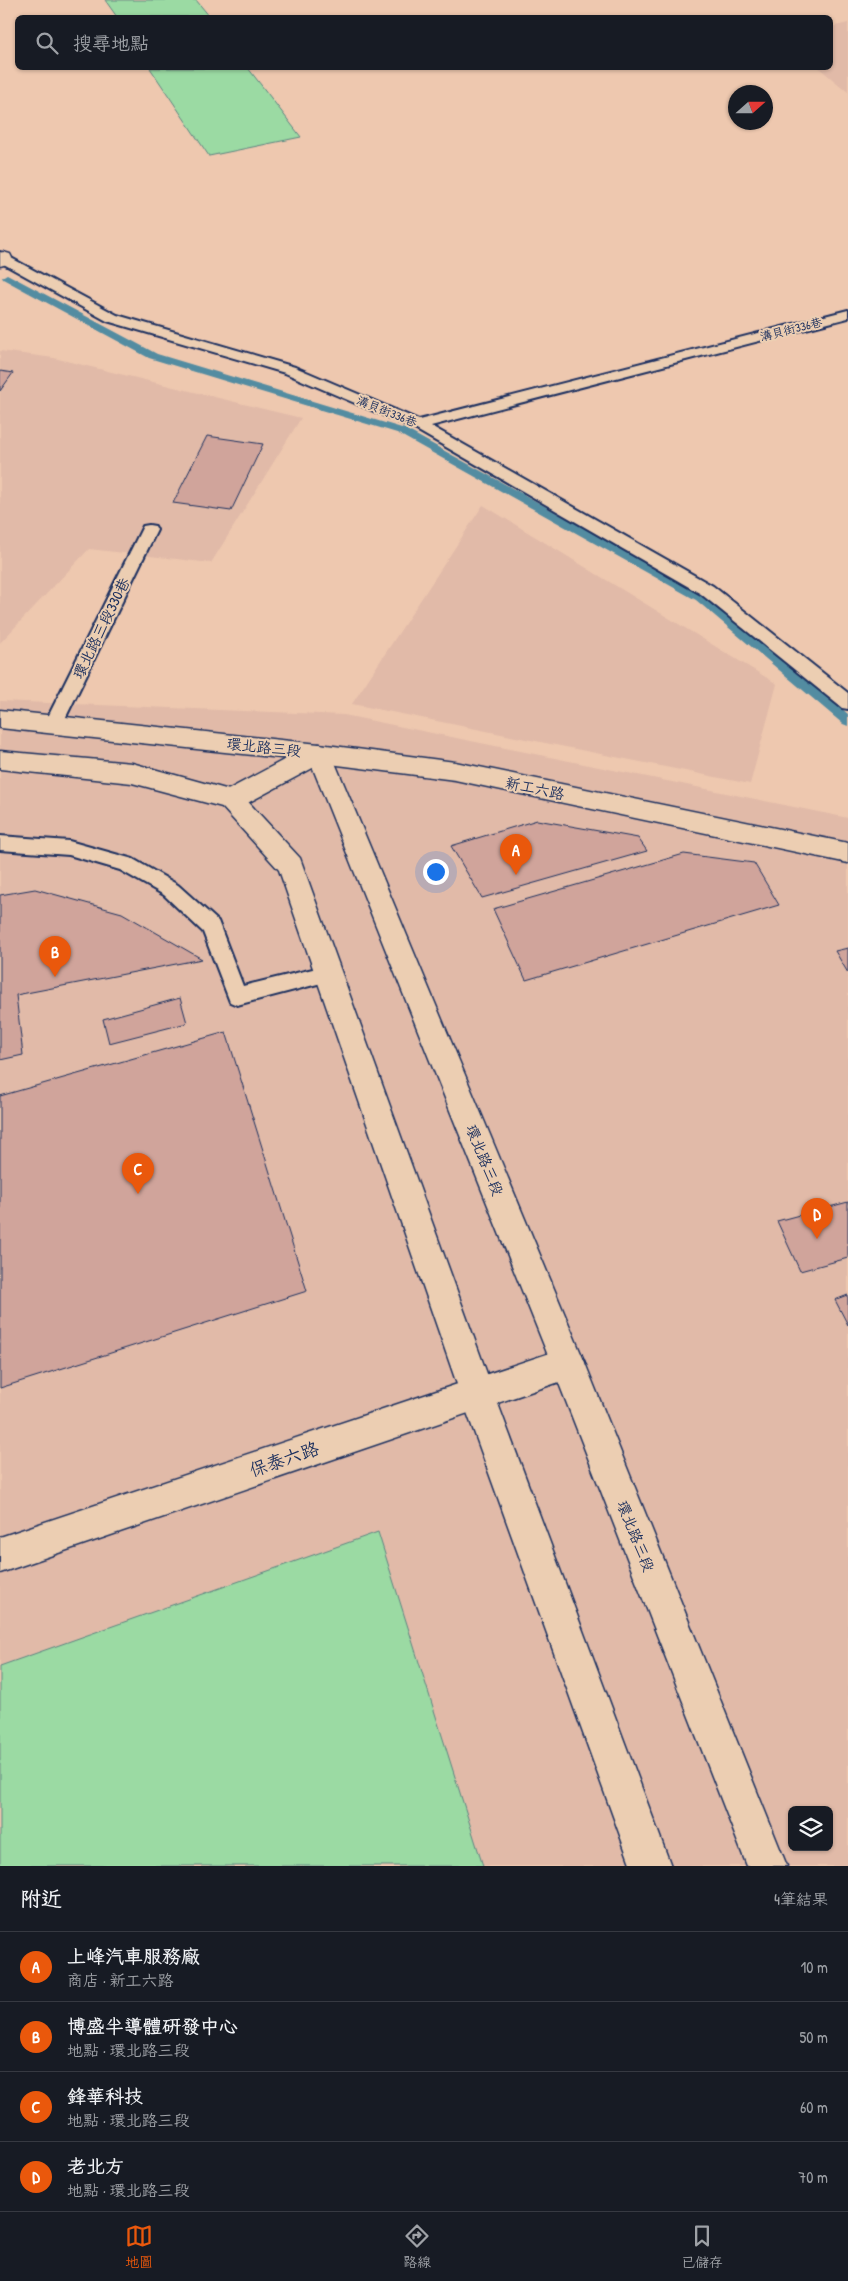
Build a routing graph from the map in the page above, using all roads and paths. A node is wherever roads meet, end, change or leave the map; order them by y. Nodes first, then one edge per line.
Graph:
1 (1, 258) edge
2 (848, 314) edge
3 (418, 425) junction
4 (149, 530) dead end
5 (848, 703) edge
6 (0, 719) edge
7 (53, 725) junction
8 (319, 753) junction
9 (0, 760) edge
10 (231, 800) junction
11 (0, 843) edge
12 (848, 853) edge
13 (329, 973) junction
14 (568, 1363) junction
15 (478, 1393) junction
16 (0, 1554) edge
17 (651, 1866) edge
18 (767, 1866) edge

1 - 3 lane, 溝貝街336巷
2 - 3 lane, 溝貝街336巷
3 - 5 lane
4 - 7 lane, 環北路三段330巷
6 - 7 street, 環北路三段
7 - 8 street, 環北路三段
8 - 10 street
8 - 12 street, 新工六路
8 - 14 street, 環北路三段
9 - 10 street
10 - 13 street
11 - 13 lane
13 - 15 street
14 - 15 street, 保泰六路
14 - 18 street, 環北路三段
15 - 16 street, 保泰六路
15 - 17 street

